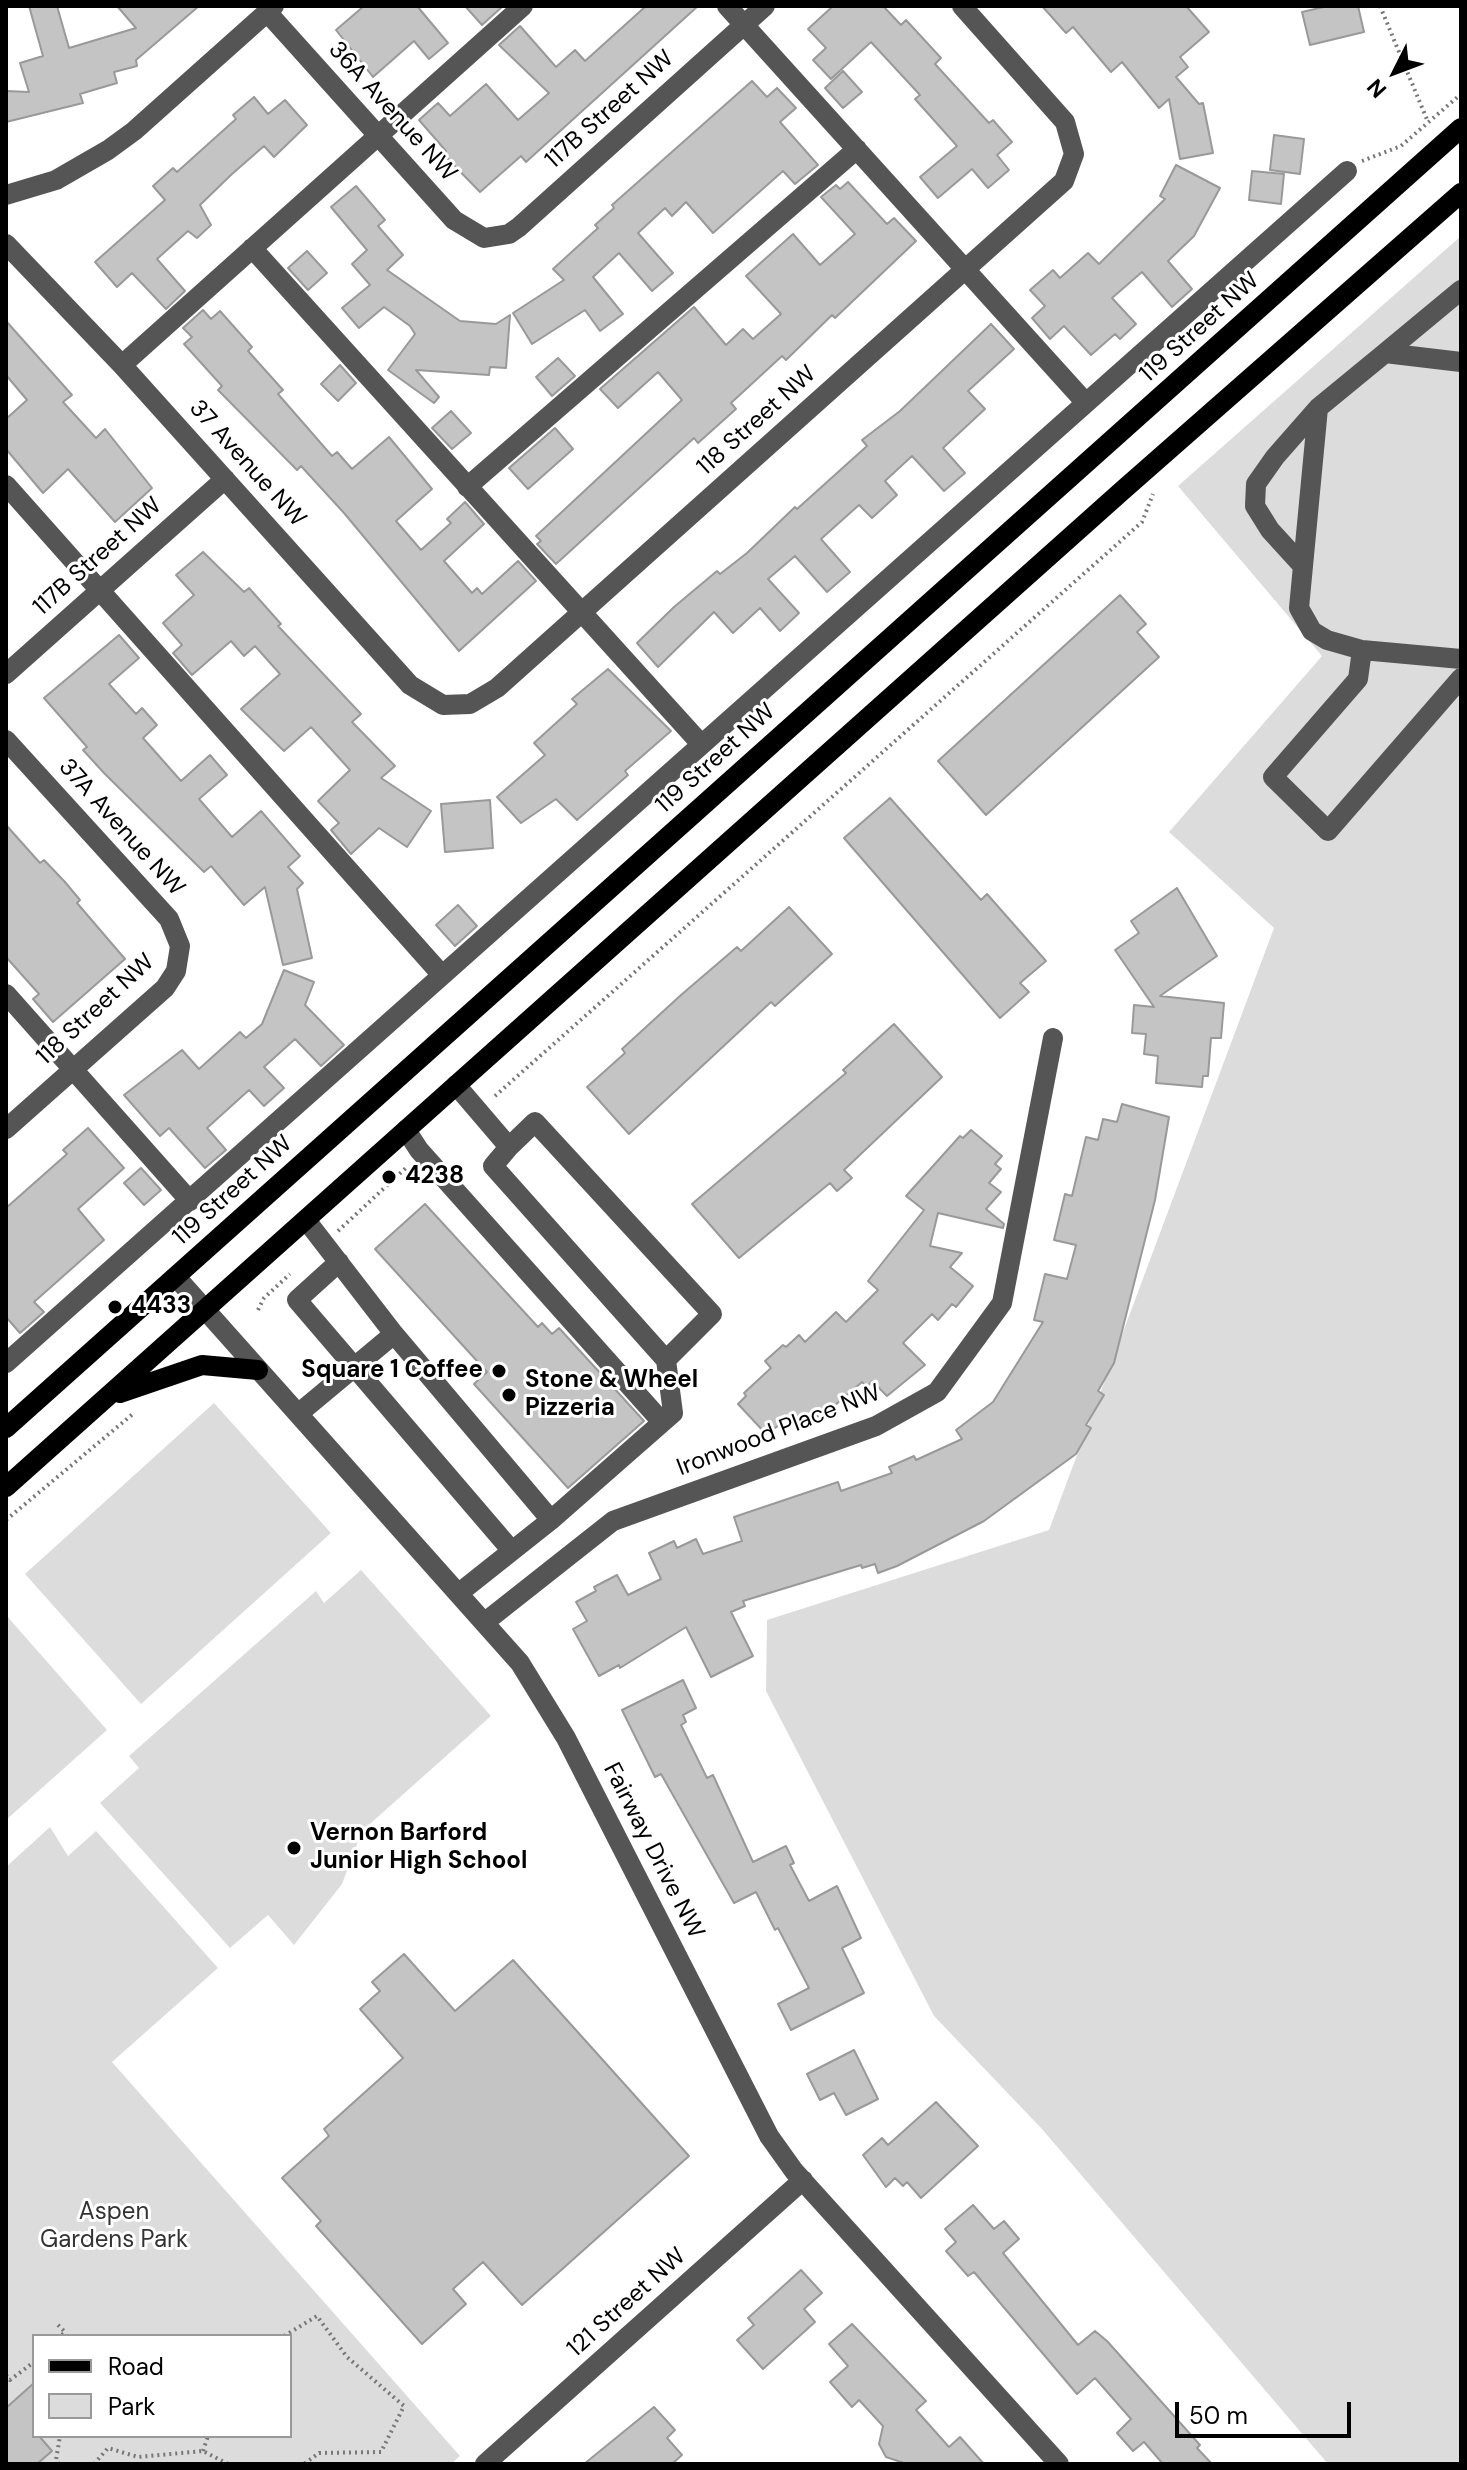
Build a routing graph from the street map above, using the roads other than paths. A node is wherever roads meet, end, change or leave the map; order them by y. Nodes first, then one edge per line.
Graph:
1 (523, 6) edge
2 (727, 6) edge
3 (765, 6) edge
4 (962, 6) edge
5 (271, 9) edge
6 (744, 24) junction
7 (1461, 128) edge
8 (378, 135) junction
9 (857, 149) junction
10 (1347, 171) road end
11 (1461, 193) edge
12 (6, 195) edge
13 (484, 238) joint
14 (6, 244) edge
15 (252, 248) junction
16 (966, 270) junction
17 (1461, 290) edge
18 (1385, 353) junction
19 (1461, 362) edge
20 (122, 365) junction
21 (1086, 403) junction
22 (1318, 408) junction
23 (225, 479) junction
24 (6, 485) edge
25 (467, 487) junction
26 (1301, 564) junction
27 (98, 592) junction
28 (580, 613) junction
29 (1362, 650) junction
30 (1461, 659) edge
31 (6, 674) edge
32 (1461, 678) edge
33 (455, 707) joint
34 (6, 740) edge
35 (701, 744) junction
36 (180, 959) joint
37 (441, 974) junction
38 (6, 994) edge
39 (1053, 1038) dead end
40 (72, 1069) junction
41 (456, 1085) junction
42 (6, 1129) edge
43 (406, 1130) junction
44 (509, 1147) junction
45 (190, 1201) junction
46 (306, 1220) junction
47 (339, 1262) junction
48 (176, 1277) junction
49 (205, 1310) junction
50 (394, 1334) junction
51 (666, 1360) junction
52 (6, 1363) edge
53 (353, 1368) junction
54 (258, 1370) junction
55 (105, 1399) junction
56 (298, 1414) junction
57 (662, 1422) junction
58 (6, 1428) edge
59 (6, 1487) edge
60 (551, 1520) junction
61 (512, 1551) junction
62 (459, 1593) junction
63 (485, 1622) junction
64 (803, 2180) junction
65 (495, 2461) edge
66 (1059, 2464) edge

1 - 8 street
2 - 6 street
3 - 6 street, 117B Street NW
4 - 16 street, 118 Street NW
5 - 8 street, 36A Avenue NW
5 - 12 street
6 - 9 street
6 - 13 street, 117B Street NW
7 - 48 main road, 119 Street NW
8 - 13 street, 36A Avenue NW
8 - 15 street
9 - 16 street
9 - 25 street
10 - 21 street
11 - 41 main road
14 - 20 street, 37 Avenue NW
15 - 20 street
15 - 25 street
16 - 21 street
16 - 28 street, 118 Street NW
17 - 18 street
18 - 19 street
18 - 22 street
20 - 23 street, 37 Avenue NW
21 - 35 street
22 - 26 street
22 - 26 street
23 - 27 street, 117B Street NW
23 - 33 street, 37 Avenue NW
24 - 27 street
25 - 28 street
26 - 29 street
27 - 31 street, 117B Street NW
27 - 37 street
28 - 33 street, 118 Street NW
28 - 35 street
29 - 30 street
29 - 32 street
34 - 36 street, 37A Avenue NW
35 - 37 street
36 - 40 street, 118 Street NW
37 - 45 street
38 - 40 street
39 - 63 street, Ironwood Place NW
40 - 42 street, 118 Street NW
40 - 45 street
41 - 43 main road
41 - 44 street
43 - 46 main road
43 - 57 street
44 - 51 street
44 - 51 street
45 - 52 street
46 - 47 street
46 - 49 main road
47 - 50 street
47 - 53 street
48 - 49 street, Fairway Drive NW
48 - 58 main road, 119 Street NW
49 - 54 street, Fairway Drive NW
49 - 55 main road
50 - 53 street
50 - 60 street
51 - 57 street
53 - 56 street
53 - 61 street
54 - 55 main road
54 - 56 street, Fairway Drive NW
55 - 59 main road
56 - 62 street, Fairway Drive NW
57 - 60 street
60 - 61 street
61 - 62 street
62 - 63 street, Fairway Drive NW
63 - 64 street, Fairway Drive NW
64 - 65 street, 121 Street NW
64 - 66 street, Fairway Drive NW

